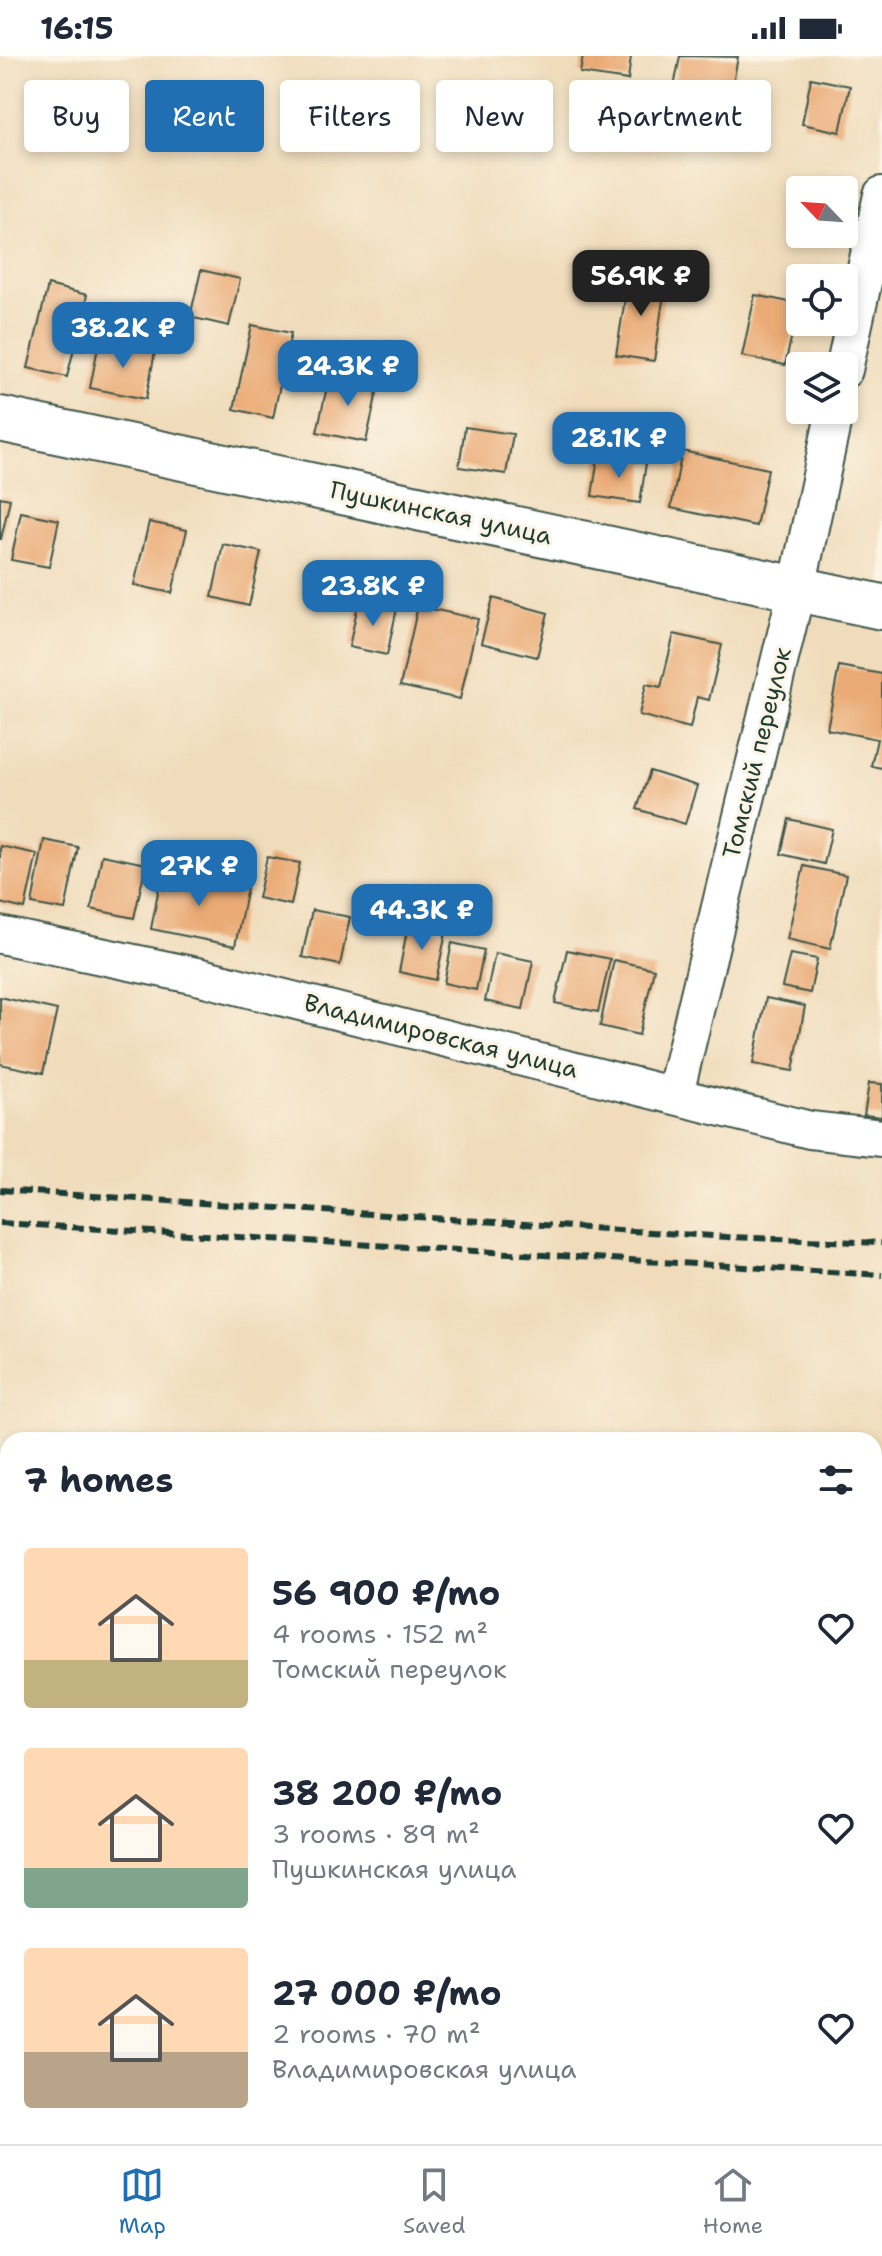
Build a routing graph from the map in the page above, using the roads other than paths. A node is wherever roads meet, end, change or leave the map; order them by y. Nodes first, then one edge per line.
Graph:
1 (882, 195) edge
2 (848, 352) edge
3 (0, 419) edge
4 (832, 424) edge
5 (797, 588) junction
6 (882, 607) edge
7 (0, 935) edge
8 (675, 1094) junction
9 (882, 1138) edge

1 - 2 street
3 - 5 street, Пушкинская улица
4 - 5 street, Томский переулок
5 - 6 street, Пушкинская улица
5 - 8 street, Томский переулок
7 - 8 street, Владимировская улица
8 - 9 street, Владимировская улица

